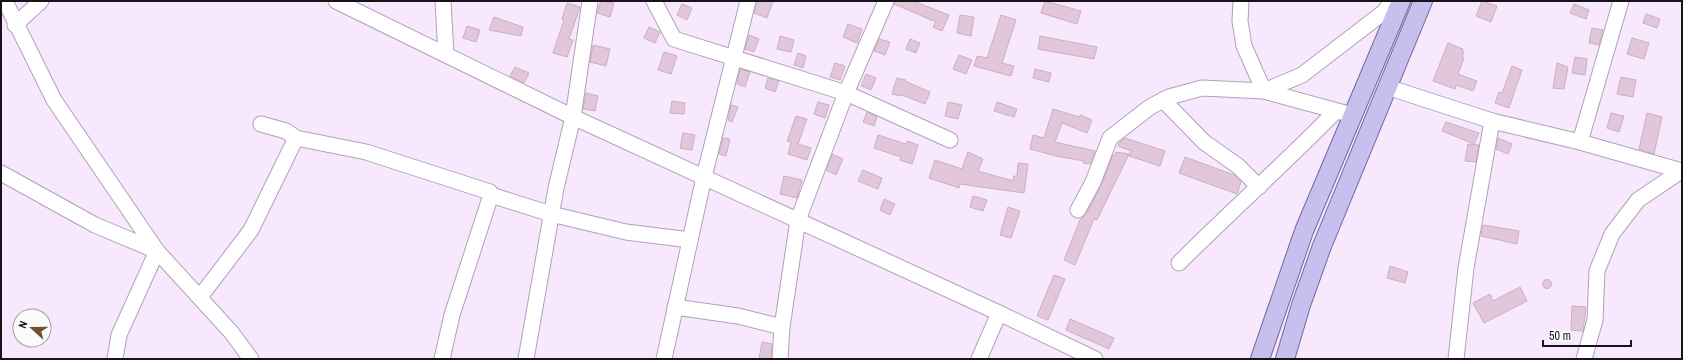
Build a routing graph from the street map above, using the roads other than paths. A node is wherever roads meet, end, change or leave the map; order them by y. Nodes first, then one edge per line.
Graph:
1 (5, 1) edge
2 (41, 1) edge
3 (336, 1) edge
4 (443, 1) edge
5 (590, 1) edge
6 (654, 1) edge
7 (748, 1) edge
8 (886, 1) edge
9 (1241, 1) edge
10 (1392, 1) edge
11 (1401, 1) edge
12 (1423, 1) edge
13 (1621, 1) edge
14 (15, 25) junction
15 (446, 55) junction
16 (732, 57) junction
17 (1388, 87) junction
18 (1264, 91) junction
19 (846, 93) junction
20 (1163, 100) junction
21 (1344, 113) junction
22 (573, 116) junction
23 (1492, 122) junction
24 (261, 124) dead end
25 (296, 138) junction
26 (950, 140) dead end
27 (1580, 142) junction
28 (1681, 171) edge
29 (1, 173) edge
30 (704, 177) junction
31 (1259, 187) junction
32 (491, 195) junction
33 (1078, 210) dead end
34 (551, 214) junction
35 (798, 220) junction
36 (690, 240) junction
37 (157, 251) junction
38 (1179, 263) dead end
39 (200, 298) junction
40 (675, 307) junction
41 (999, 313) junction
42 (782, 327) junction
43 (115, 359) edge
44 (251, 359) edge
45 (442, 359) edge
46 (526, 359) edge
47 (664, 359) edge
48 (780, 359) edge
49 (980, 359) edge
50 (1095, 359) edge
51 (1260, 359) edge
52 (1285, 359) edge
53 (1456, 359) edge
54 (1584, 359) edge

1 - 14 street
2 - 14 street
3 - 15 street
4 - 15 street
5 - 22 street
6 - 16 street
7 - 16 street
8 - 19 street
9 - 18 street
10 - 18 street
11 - 21 main road
12 - 17 main road
13 - 27 street
14 - 37 street
15 - 22 street
16 - 19 street
16 - 30 street
17 - 23 street
17 - 52 main road
18 - 20 street
18 - 21 street
19 - 26 street
19 - 35 street
20 - 31 street
20 - 33 street
21 - 31 street
21 - 51 main road
22 - 30 street
22 - 34 street
23 - 27 street
23 - 53 street
24 - 25 street
25 - 32 street
25 - 39 street
27 - 28 street
28 - 54 street
29 - 37 street
30 - 35 street
30 - 36 street
31 - 38 street
32 - 34 street
32 - 45 street
34 - 36 street
34 - 46 street
35 - 41 street
35 - 42 street
36 - 40 street
37 - 39 street
37 - 43 street
39 - 44 street
40 - 42 street
40 - 47 street
41 - 49 street
41 - 50 street
42 - 48 street

